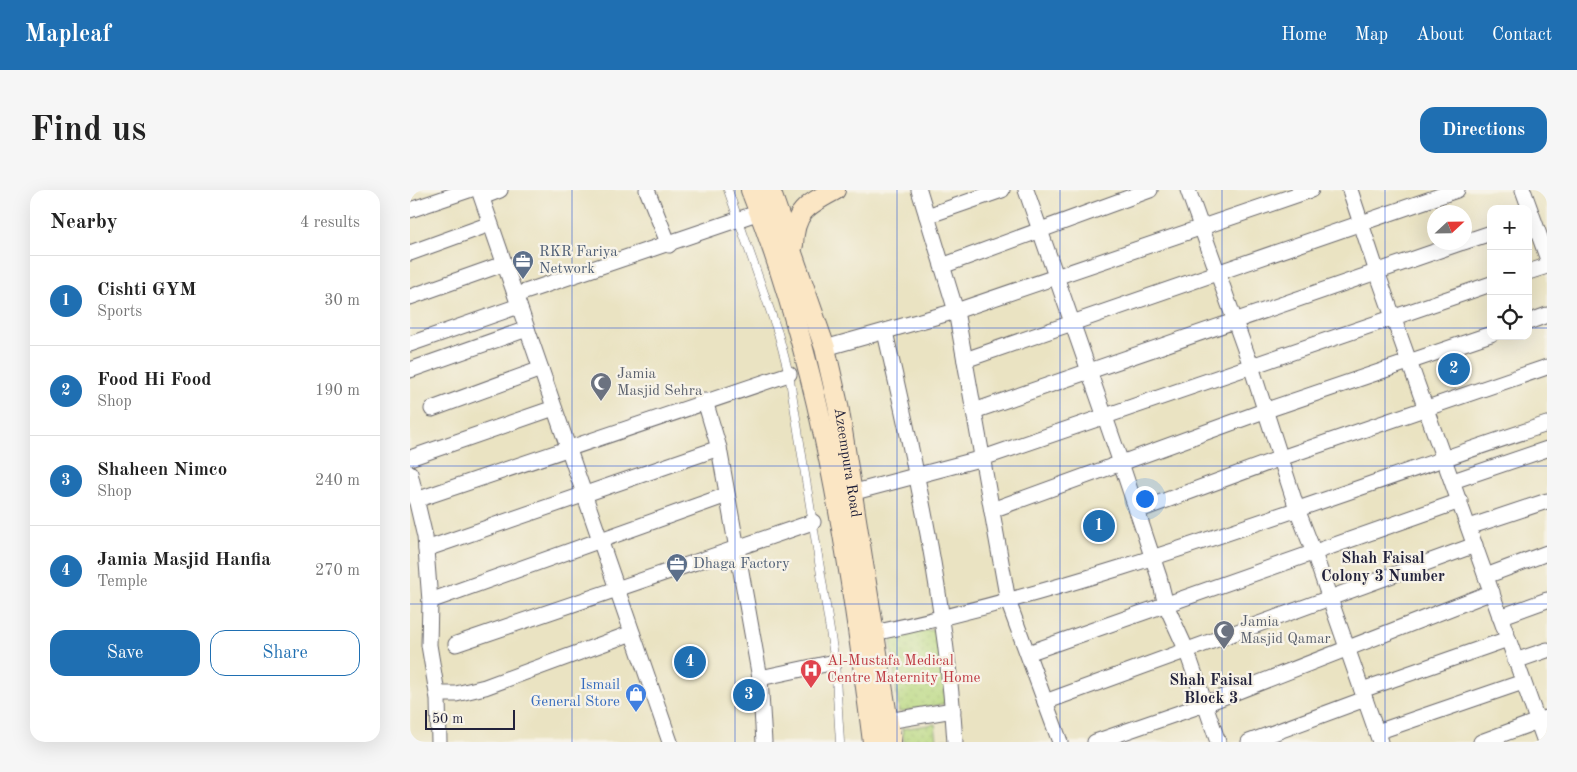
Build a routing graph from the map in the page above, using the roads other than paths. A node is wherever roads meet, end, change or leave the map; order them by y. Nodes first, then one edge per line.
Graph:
1 (500, 190) edge
2 (647, 190) edge
3 (728, 190) edge
4 (752, 190) edge
5 (770, 190) edge
6 (835, 190) edge
7 (919, 190) edge
8 (1002, 190) edge
9 (1026, 190) edge
10 (1150, 190) edge
11 (1188, 190) edge
12 (1311, 190) edge
13 (1350, 190) edge
14 (1457, 190) edge
15 (1524, 190) edge
16 (477, 192) edge
17 (1280, 195) edge
18 (1528, 205) edge
19 (410, 210) edge
20 (760, 212) junction
21 (927, 216) junction
22 (739, 219) junction
23 (1532, 221) edge
24 (1362, 223) junction
25 (490, 224) junction
26 (1202, 227) junction
27 (1040, 230) junction
28 (1487, 234) edge
29 (1472, 239) edge
30 (669, 245) junction
31 (1441, 250) edge
32 (792, 252) junction
33 (410, 253) edge
34 (1547, 257) edge
35 (503, 264) junction
36 (942, 266) junction
37 (1547, 266) edge
38 (1532, 271) edge
39 (1216, 272) junction
40 (1377, 272) junction
41 (1056, 278) junction
42 (1487, 285) edge
43 (410, 297) edge
44 (518, 301) junction
45 (956, 311) junction
46 (1547, 315) edge
47 (1395, 317) junction
48 (1532, 321) edge
49 (1072, 322) junction
50 (1234, 323) junction
51 (527, 329) junction
52 (885, 332) junction
53 (1487, 335) edge
54 (410, 344) edge
55 (825, 348) junction
56 (965, 360) junction
57 (1410, 361) junction
58 (1251, 366) junction
59 (1547, 367) edge
60 (541, 369) junction
61 (410, 370) edge
62 (1089, 372) junction
63 (788, 374) junction
64 (705, 401) junction
65 (554, 408) junction
66 (1427, 408) junction
67 (432, 409) dead end
68 (974, 411) junction
69 (1264, 411) junction
70 (1104, 416) junction
71 (1547, 424) edge
72 (568, 448) junction
73 (719, 448) junction
74 (1547, 449) edge
75 (410, 458) edge
76 (983, 458) junction
77 (1281, 458) junction
78 (1444, 458) junction
79 (1121, 463) junction
80 (410, 473) edge
81 (918, 476) junction
82 (1453, 481) junction
83 (851, 493) junction
84 (583, 494) junction
85 (727, 495) junction
86 (416, 500) junction
87 (1460, 501) junction
88 (1547, 501) edge
89 (1296, 509) junction
90 (992, 510) junction
91 (1137, 511) junction
92 (813, 522) junction
93 (1469, 528) junction
94 (600, 540) junction
95 (1475, 545) junction
96 (426, 549) junction
97 (736, 549) junction
98 (1314, 553) junction
99 (1547, 553) edge
100 (1152, 556) junction
101 (1486, 576) junction
102 (617, 588) junction
103 (1492, 592) junction
104 (1330, 597) junction
105 (1547, 600) edge
106 (430, 601) junction
107 (1008, 601) junction
108 (1166, 605) junction
109 (1500, 617) junction
110 (942, 618) junction
111 (874, 632) junction
112 (632, 634) junction
113 (1508, 639) junction
114 (456, 644) dead end
115 (1186, 649) junction
116 (1347, 649) junction
117 (1547, 650) edge
118 (1028, 653) junction
119 (1516, 661) junction
120 (835, 662) junction
121 (760, 678) junction
122 (1523, 682) junction
123 (438, 694) junction
124 (1364, 694) junction
125 (1045, 702) junction
126 (1204, 704) junction
127 (953, 710) junction
128 (1542, 719) edge
129 (888, 721) junction
130 (1379, 737) edge
131 (439, 742) edge
132 (670, 742) edge
133 (764, 742) edge
134 (840, 742) edge
135 (873, 742) edge
136 (891, 742) edge
137 (955, 742) edge
138 (1060, 742) edge
139 (1096, 742) edge
140 (1218, 742) edge
141 (1248, 742) edge
142 (1481, 742) edge
143 (1545, 742) edge

1 - 16 street
2 - 30 street
3 - 22 lane
4 - 20 main road, Azeempura Road
5 - 32 main road, Azeempura Road
6 - 32 main road
7 - 21 street
8 - 21 street
9 - 27 street
10 - 27 street
11 - 26 street
12 - 17 street
13 - 24 street
14 - 24 street
15 - 18 street
16 - 19 street
16 - 25 street
17 - 26 street
20 - 22 street
20 - 135 main road, Azeempura Road
21 - 36 street
22 - 30 street
22 - 63 lane
23 - 34 street
24 - 39 street
24 - 40 street
25 - 33 street
25 - 35 street
26 - 39 street
26 - 41 street
27 - 36 street
27 - 41 street
28 - 29 street
30 - 44 street
31 - 40 street
32 - 55 main road, Azeempura Road
35 - 43 street
35 - 44 street
36 - 45 street
37 - 38 street
39 - 49 street
39 - 50 street
40 - 47 street
40 - 50 street
41 - 45 street
41 - 49 street
42 - 47 street
44 - 51 street
44 - 54 street
45 - 52 street
45 - 56 street
46 - 48 street
47 - 57 street
47 - 58 street
49 - 56 street
49 - 62 street
50 - 58 street
50 - 62 street
51 - 60 street
51 - 61 street
52 - 55 street
52 - 81 street
53 - 57 street
55 - 83 main road, Azeempura Road
56 - 68 street
57 - 66 street
57 - 69 street
58 - 69 street
58 - 70 street
59 - 66 street
60 - 65 street
60 - 67 street
62 - 68 street
62 - 70 street
63 - 64 street
63 - 92 lane
64 - 72 street
64 - 73 street
65 - 72 street
65 - 75 street
66 - 77 street
66 - 78 street
68 - 76 street
69 - 77 street
69 - 79 street
70 - 76 street
70 - 79 street
71 - 78 street
72 - 84 street
72 - 86 street
73 - 84 street
73 - 85 street
74 - 82 street
76 - 81 street
76 - 90 street
77 - 89 street
77 - 91 street
78 - 82 street
78 - 89 street
79 - 90 street
79 - 91 street
80 - 86 street
81 - 83 street
81 - 110 street
82 - 87 street
83 - 111 main road, Azeempura Road
84 - 94 street
84 - 96 street
85 - 94 street
85 - 97 street
86 - 96 street
87 - 93 street
87 - 98 street
88 - 93 street
89 - 98 street
89 - 100 street
90 - 107 street
91 - 100 street
92 - 97 street
92 - 120 lane
93 - 95 street
94 - 102 street
94 - 106 street
95 - 101 street
95 - 104 street
96 - 106 street
97 - 102 street
97 - 121 street
98 - 104 street
98 - 108 street
99 - 101 street
100 - 107 street
100 - 108 street
101 - 103 street
102 - 112 street
102 - 114 street
103 - 109 street
103 - 116 street
104 - 115 street
104 - 116 street
105 - 109 street
106 - 123 street
107 - 110 street
107 - 118 street
108 - 115 street
108 - 118 street
109 - 113 street
110 - 111 street
110 - 127 street
111 - 129 main road, Azeempura Road
112 - 123 street
112 - 132 street
113 - 119 street
113 - 124 street
115 - 125 street
115 - 126 street
116 - 124 street
116 - 126 street
117 - 119 street
118 - 125 street
119 - 122 street
120 - 121 street
120 - 134 lane
121 - 133 street
122 - 128 street
122 - 130 street
123 - 131 street
124 - 130 street
124 - 141 street
125 - 138 street
126 - 139 street
126 - 140 street
127 - 129 street
127 - 137 street
128 - 142 street
128 - 143 street
129 - 136 main road, Azeempura Road

